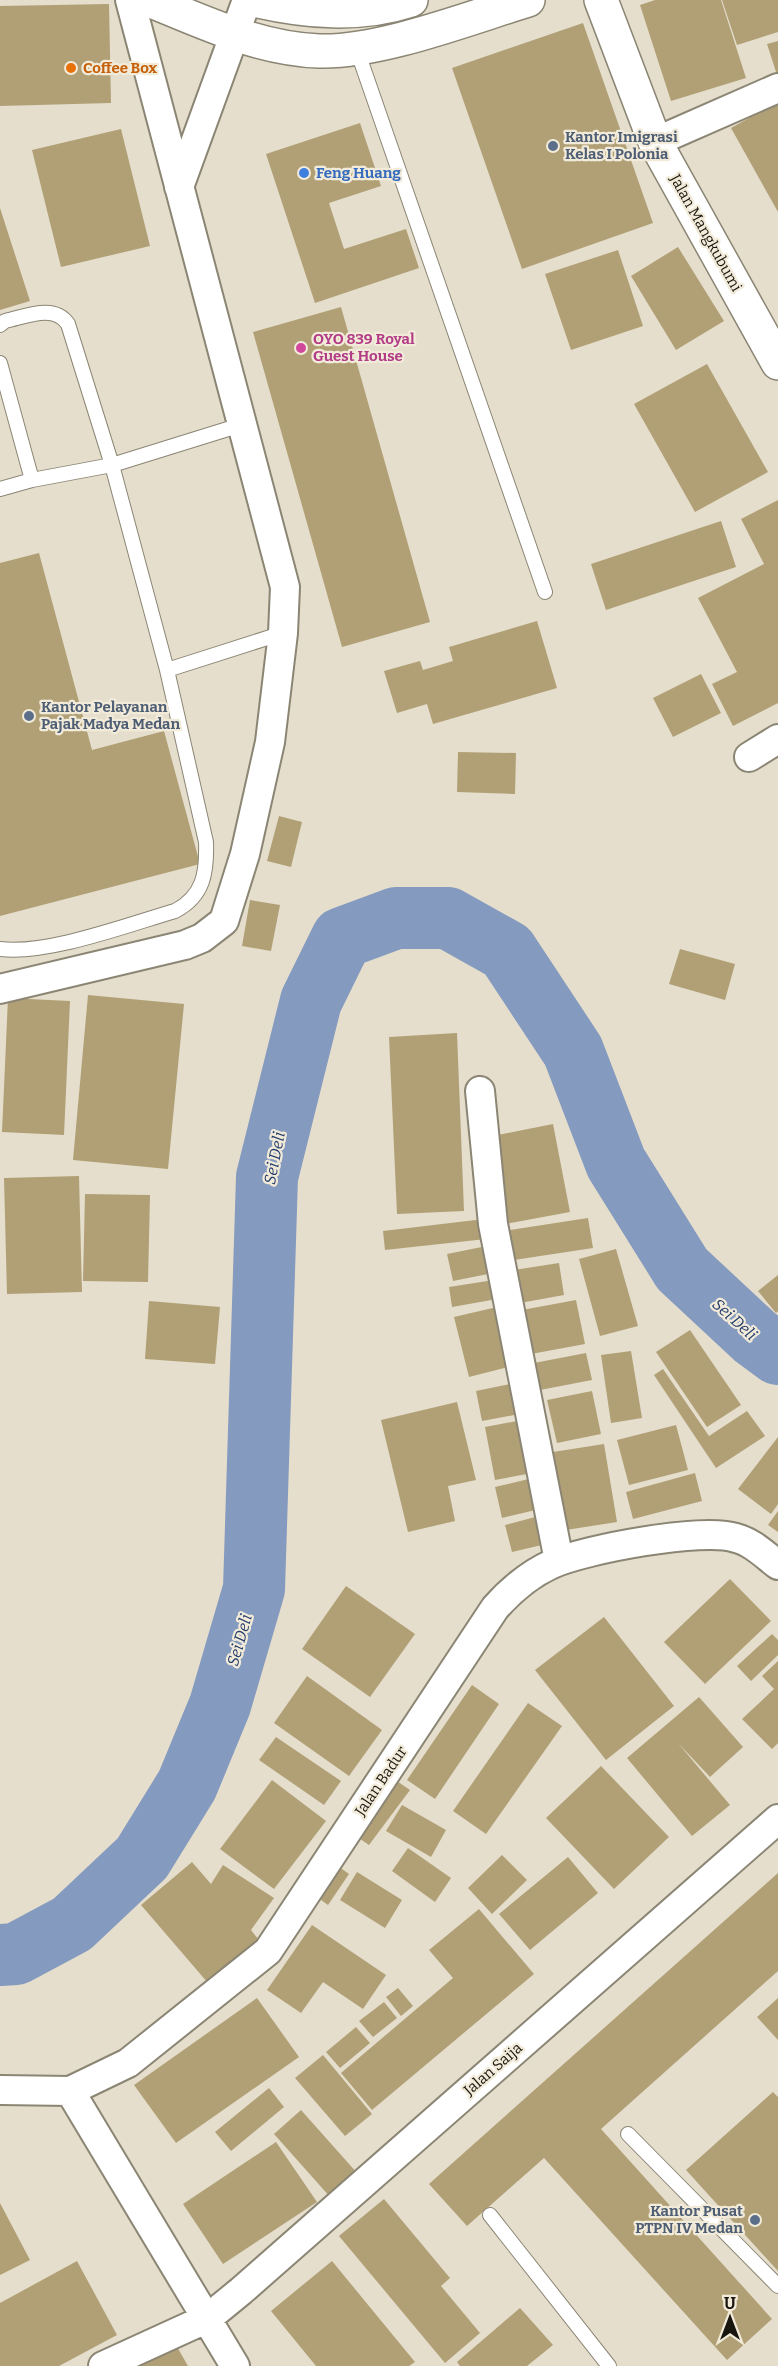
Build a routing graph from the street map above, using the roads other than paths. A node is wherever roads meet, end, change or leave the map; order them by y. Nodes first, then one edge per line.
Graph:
1 (130, 0) edge
2 (149, 0) edge
3 (247, 0) edge
4 (254, 0) edge
5 (411, 0) edge
6 (528, 0) edge
7 (601, 0) edge
8 (235, 35) junction
9 (357, 50) junction
10 (778, 88) edge
11 (655, 142) junction
12 (179, 188) junction
13 (0, 325) edge
14 (0, 363) edge
15 (778, 363) edge
16 (244, 424) junction
17 (112, 465) junction
18 (32, 480) junction
19 (0, 489) edge
20 (545, 592) dead end
21 (283, 633) junction
22 (167, 670) junction
23 (778, 739) edge
24 (749, 757) dead end
25 (0, 949) edge
26 (0, 989) edge
27 (480, 1091) dead end
28 (559, 1561) junction
29 (778, 1565) edge
30 (778, 1819) edge
31 (0, 2090) edge
32 (70, 2091) junction
33 (628, 2134) dead end
34 (490, 2215) dead end
35 (778, 2286) edge
36 (207, 2318) junction
37 (103, 2366) edge
38 (235, 2366) edge
39 (609, 2366) edge

1 - 12 street
2 - 8 main road
3 - 8 street
4 - 5 main road
6 - 9 main road
7 - 11 main road, Jalan Mangkubumi
8 - 9 main road
8 - 12 street
9 - 20 lane
10 - 11 street
11 - 15 main road, Jalan Mangkubumi
12 - 16 street
13 - 17 lane
14 - 18 lane
16 - 17 lane
16 - 21 street
17 - 18 lane
17 - 22 lane
18 - 19 lane
21 - 22 lane
21 - 26 street
22 - 25 lane
23 - 24 street
27 - 28 street
28 - 29 street, Jalan Badur
28 - 32 street, Jalan Badur
30 - 36 street, Jalan Saija
31 - 32 street, Jalan Badur
32 - 36 street
33 - 35 lane
34 - 39 lane
36 - 37 street, Jalan Saija
36 - 38 street

